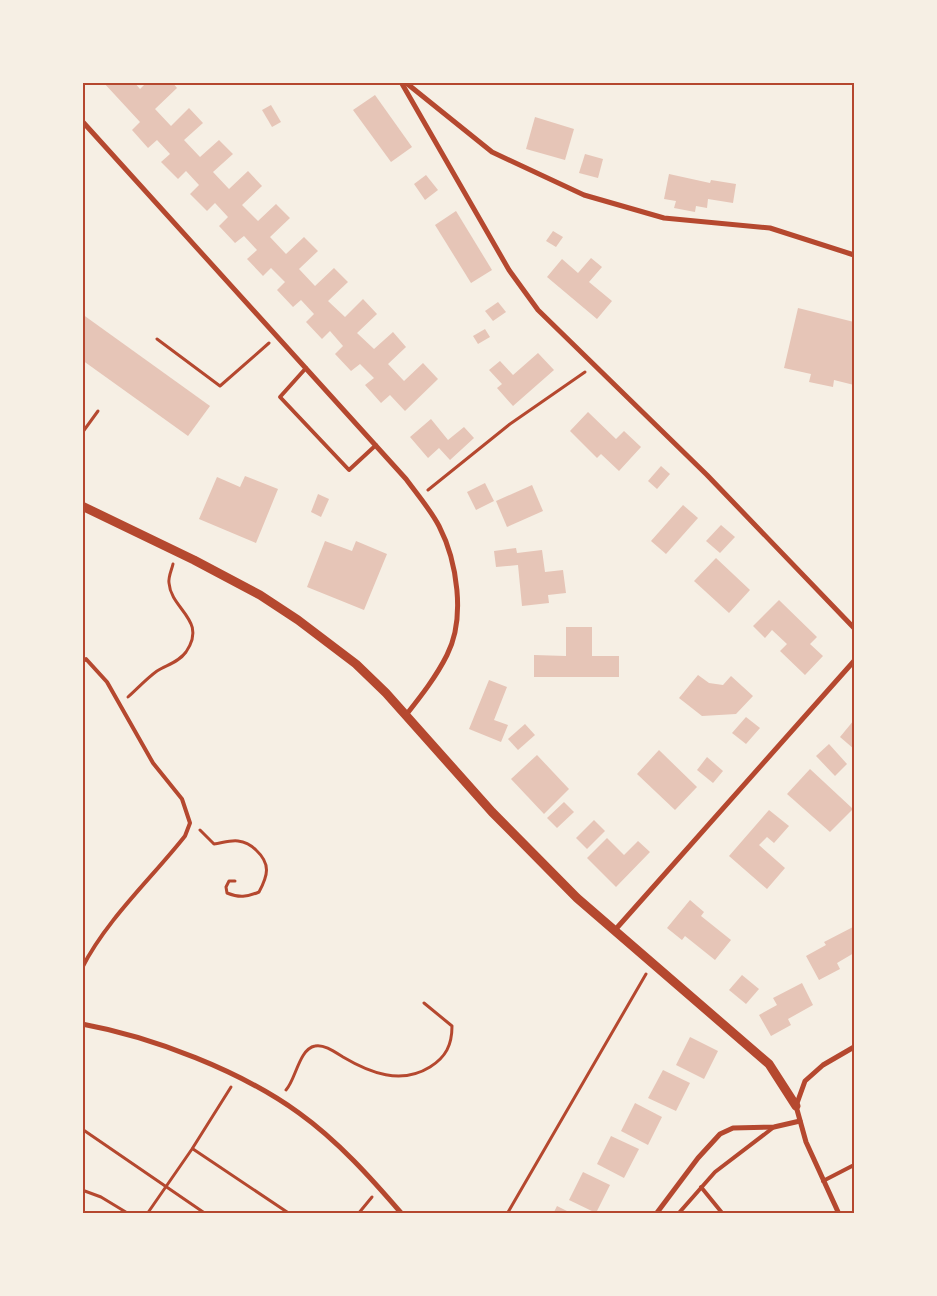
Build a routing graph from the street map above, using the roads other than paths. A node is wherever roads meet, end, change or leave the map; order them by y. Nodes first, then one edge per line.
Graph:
1 (401, 82) edge
2 (405, 82) edge
3 (82, 121) edge
4 (854, 255) edge
5 (306, 368) junction
6 (376, 445) junction
7 (82, 506) edge
8 (854, 628) edge
9 (854, 661) edge
10 (82, 662) edge
11 (406, 715) junction
12 (616, 930) junction
13 (82, 968) edge
14 (82, 1024) edge
15 (854, 1046) edge
16 (796, 1106) junction
17 (800, 1121) junction
18 (774, 1127) junction
19 (854, 1165) edge
20 (823, 1181) junction
21 (701, 1187) junction
22 (402, 1214) edge
23 (656, 1214) edge
24 (678, 1214) edge
25 (723, 1214) edge
26 (839, 1214) edge

1 - 8 street
2 - 4 street
3 - 5 street
5 - 6 street
5 - 6 lane
6 - 11 street
7 - 11 street
9 - 12 street
10 - 13 lane
11 - 12 street
12 - 16 street
14 - 22 street
15 - 16 street
16 - 17 street
17 - 18 street
17 - 20 street
18 - 21 lane
18 - 23 street
19 - 20 lane
20 - 26 street
21 - 24 lane
21 - 25 lane

